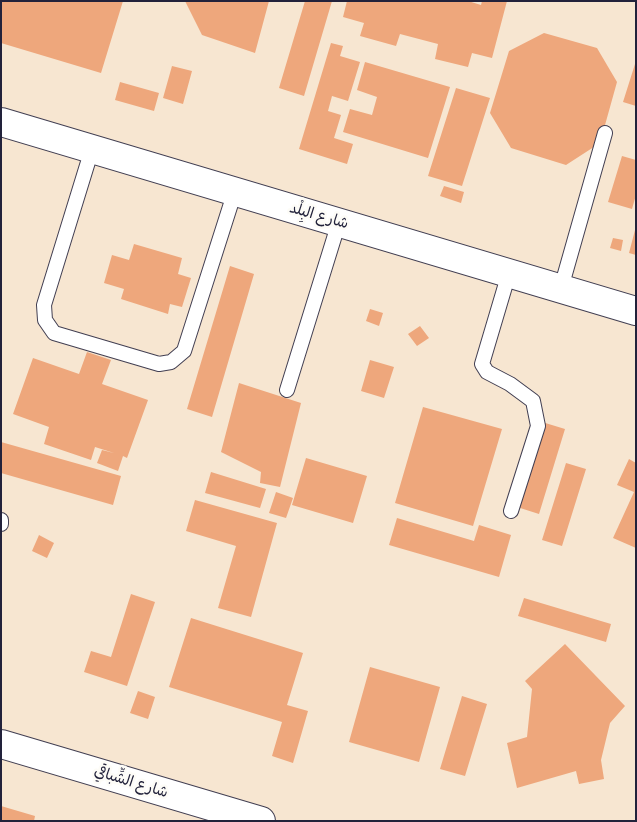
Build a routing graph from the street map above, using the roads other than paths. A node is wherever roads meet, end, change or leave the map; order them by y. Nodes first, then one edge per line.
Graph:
1 (1, 122) edge
2 (605, 133) dead end
3 (92, 149) junction
4 (235, 192) junction
5 (339, 222) junction
6 (509, 273) junction
7 (561, 288) junction
8 (636, 311) edge
9 (287, 390) dead end
10 (511, 511) dead end
11 (1, 520) edge
12 (1, 524) edge
13 (1, 744) edge
14 (260, 821) edge

1 - 3 street, شارع البِلْد
2 - 7 lane
3 - 4 street, شارع البِلْد
3 - 4 lane
4 - 5 street, شارع البِلْد
5 - 6 street, شارع البِلْد
5 - 9 lane
6 - 7 street, شارع البِلْد
6 - 10 lane
7 - 8 street, شارع البِلْد
11 - 12 lane
13 - 14 street, شارع الشِّباقي

